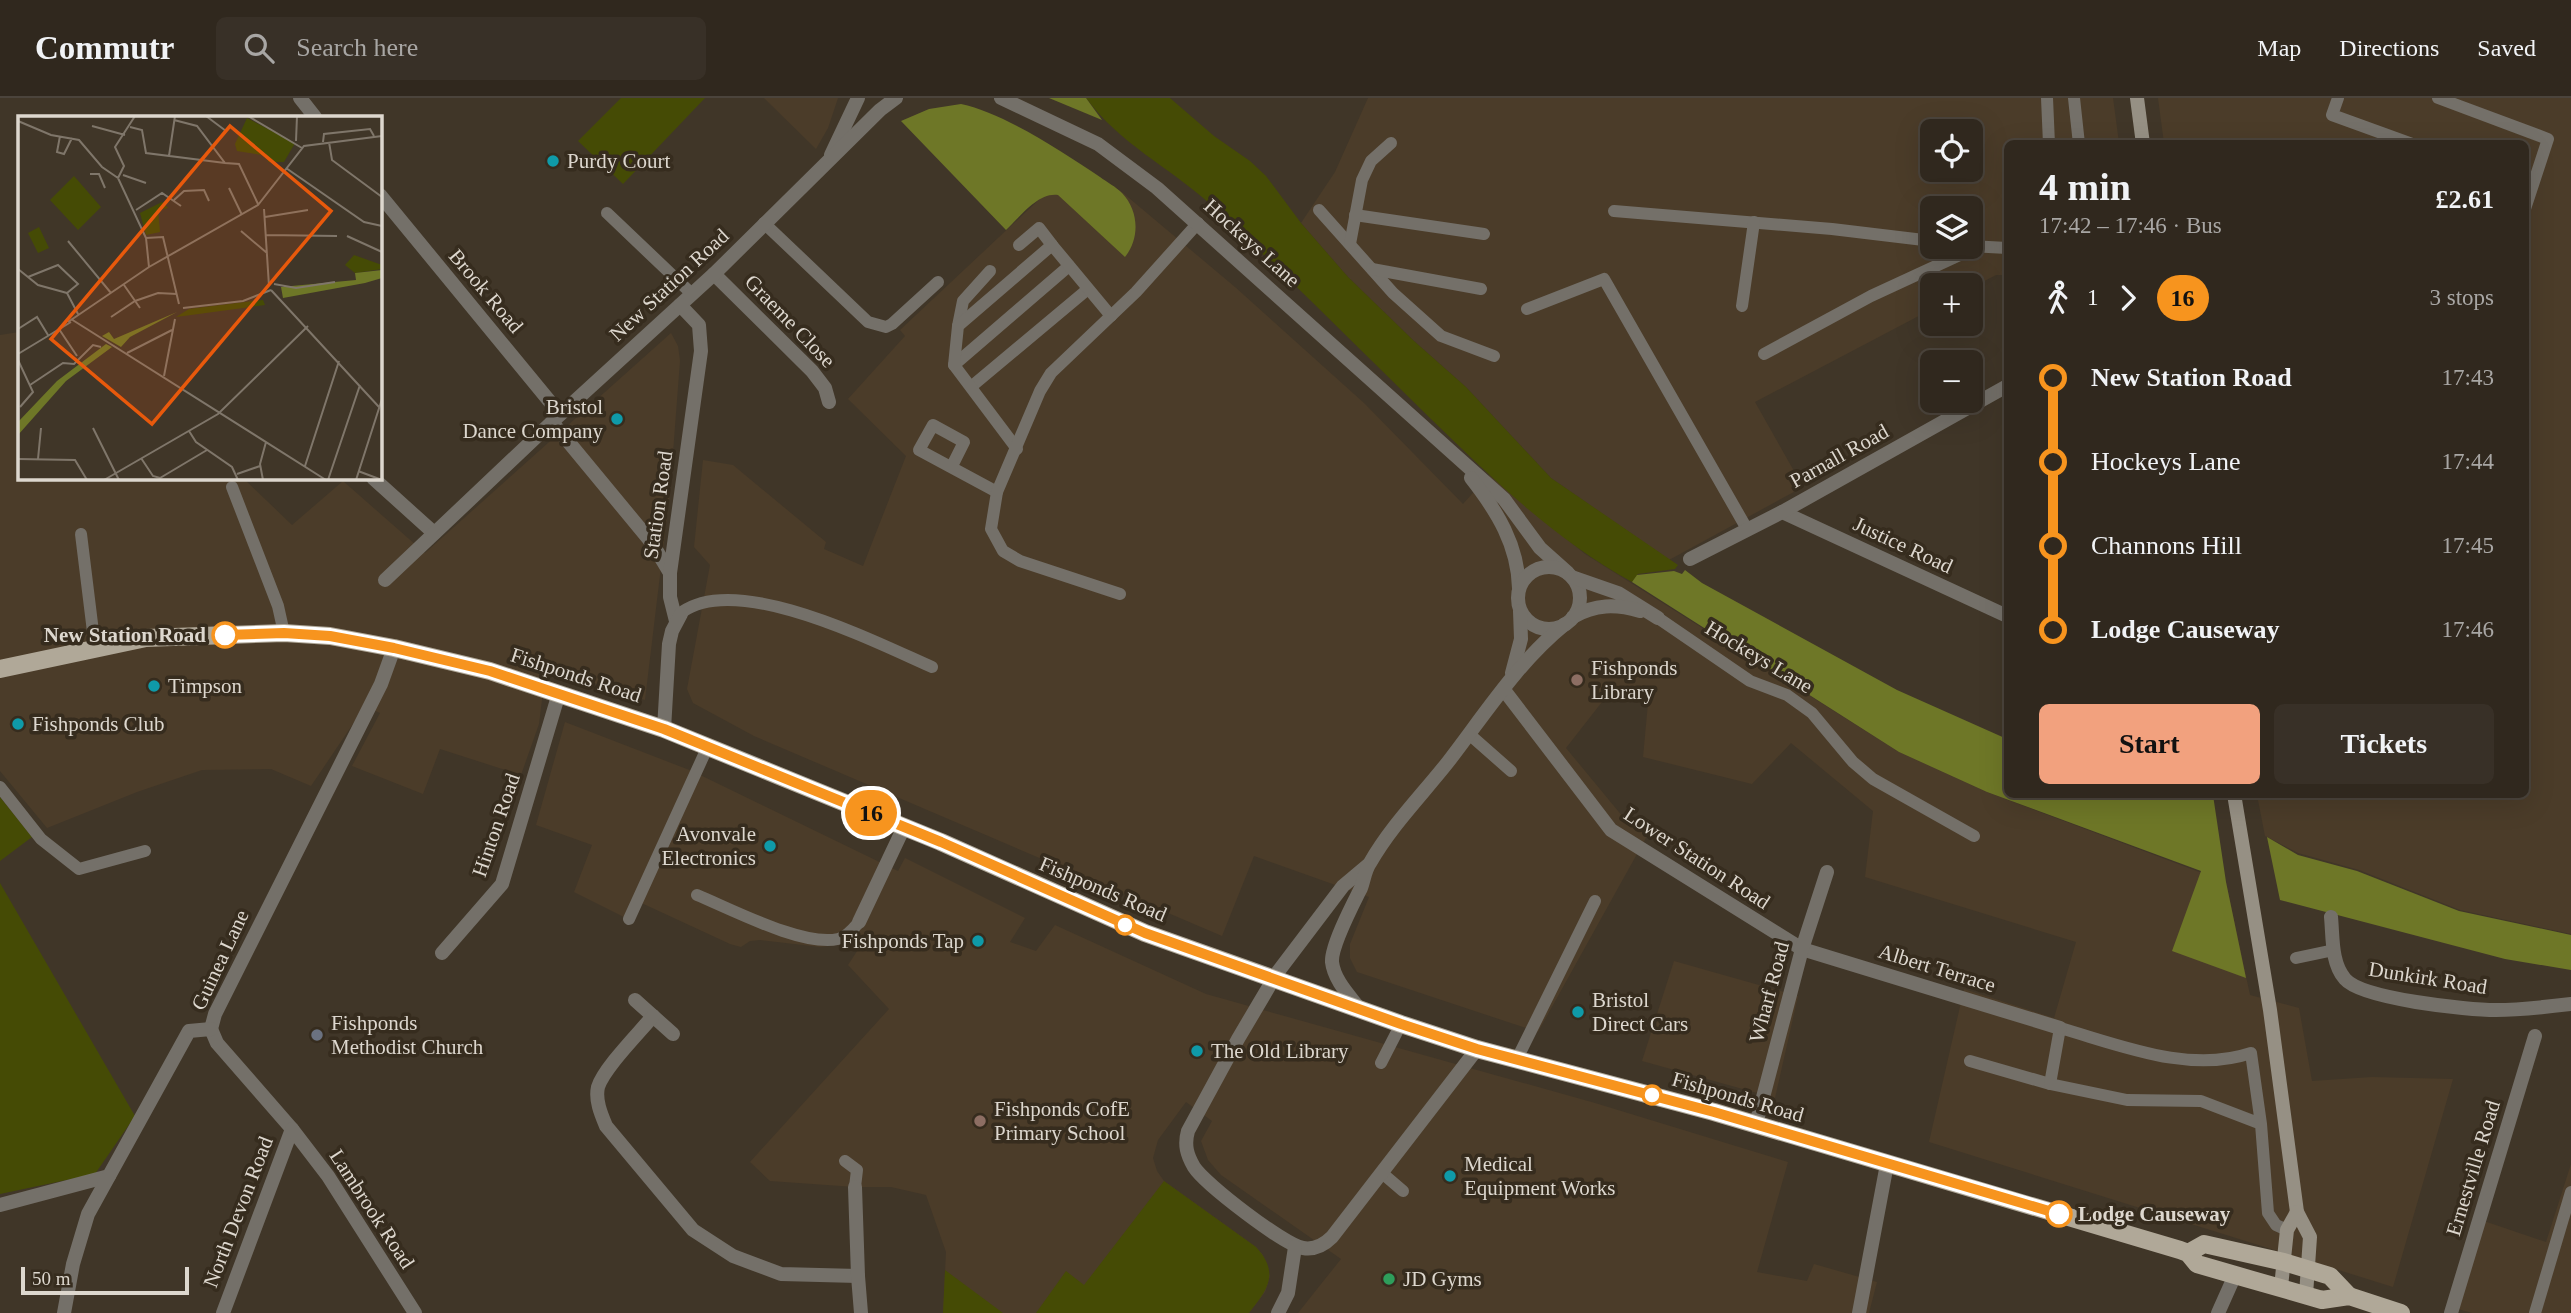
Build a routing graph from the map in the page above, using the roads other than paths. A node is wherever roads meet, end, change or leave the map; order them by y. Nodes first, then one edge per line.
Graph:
1 (300, 98) edge
2 (858, 98) edge
3 (896, 98) edge
4 (1001, 98) edge
5 (2048, 98) edge
6 (2074, 98) edge
7 (2137, 98) edge
8 (2338, 98) edge
9 (2438, 98) edge
10 (315, 116) edge
11 (2049, 140) edge
12 (2079, 140) edge
13 (2142, 140) edge
14 (2401, 140) edge
15 (1391, 143) dead end
16 (827, 162) junction
17 (2529, 185) edge
18 (382, 198) edge
19 (1319, 210) dead end
20 (1614, 211) dead end
21 (607, 213) dead end
22 (1355, 215) junction
23 (1198, 222) junction
24 (1754, 222) junction
25 (764, 223) junction
26 (1484, 234) dead end
27 (1920, 240) edge
28 (1350, 244) junction
29 (1019, 245) dead end
30 (1052, 245) junction
31 (1983, 246) edge
32 (2004, 247) edge
33 (1947, 259) edge
34 (1069, 267) junction
35 (1372, 269) junction
36 (990, 271) dead end
37 (714, 274) junction
38 (938, 282) dead end
39 (1088, 289) junction
40 (1481, 289) dead end
41 (692, 294) junction
42 (680, 305) junction
43 (1742, 306) dead end
44 (1527, 309) dead end
45 (1111, 316) junction
46 (958, 326) junction
47 (1764, 354) dead end
48 (1494, 355) dead end
49 (954, 365) junction
50 (972, 386) junction
51 (2004, 388) edge
52 (829, 402) dead end
53 (556, 418) junction
54 (1017, 449) junction
55 (1451, 452) junction
56 (952, 466) dead end
57 (375, 480) edge
58 (232, 487) dead end
59 (998, 492) junction
60 (1782, 512) junction
61 (1747, 529) junction
62 (434, 533) junction
63 (81, 534) dead end
64 (1689, 559) dead end
65 (670, 573) junction
66 (1570, 575) junction
67 (385, 580) dead end
68 (1120, 594) dead end
69 (1519, 601) junction
70 (2004, 615) edge
71 (679, 616) junction
72 (1658, 618) junction
73 (1569, 620) junction
74 (284, 633) junction
75 (95, 648) junction
76 (394, 648) junction
77 (932, 667) dead end
78 (0, 669) edge
79 (1503, 690) junction
80 (559, 694) junction
81 (664, 729) junction
82 (1469, 734) junction
83 (708, 746) junction
84 (1511, 771) dead end
85 (0, 787) edge
86 (2235, 798) edge
87 (904, 827) junction
88 (1974, 836) dead end
89 (145, 851) dead end
90 (1368, 865) junction
91 (1827, 872) dead end
92 (697, 895) dead end
93 (1595, 901) dead end
94 (2332, 917) dead end
95 (629, 919) dead end
96 (859, 922) joint
97 (1802, 949) junction
98 (2334, 950) junction
99 (442, 953) dead end
100 (2296, 958) dead end
101 (1273, 978) junction
102 (635, 1000) dead end
103 (2571, 1004) edge
104 (1359, 1007) junction
105 (653, 1016) junction
106 (1401, 1024) junction
107 (2060, 1028) junction
108 (211, 1029) junction
109 (673, 1034) dead end
110 (2535, 1036) dead end
111 (1477, 1049) junction
112 (1517, 1059) junction
113 (1970, 1061) dead end
114 (1381, 1063) dead end
115 (2050, 1084) junction
116 (1756, 1124) junction
117 (2261, 1124) junction
118 (292, 1129) junction
119 (845, 1161) dead end
120 (1888, 1164) junction
121 (1381, 1173) junction
122 (110, 1176) junction
123 (855, 1187) joint
124 (1403, 1191) dead end
125 (2571, 1192) edge
126 (0, 1205) edge
127 (2297, 1212) junction
128 (2287, 1230) junction
129 (1295, 1247) junction
130 (2188, 1253) junction
131 (2284, 1262) junction
132 (2308, 1269) junction
133 (2235, 1275) junction
134 (858, 1276) junction
135 (2281, 1287) junction
136 (2306, 1295) junction
137 (2349, 1296) junction
138 (64, 1313) edge
139 (223, 1313) edge
140 (415, 1313) edge
141 (861, 1313) edge
142 (1278, 1313) edge
143 (1859, 1313) edge
144 (2218, 1313) edge
145 (2402, 1313) edge
146 (2451, 1313) edge
147 (2535, 1313) edge

1 - 10 street
2 - 16 street, New Station Road
3 - 16 street, New Station Road
4 - 23 street, Hockeys Lane
5 - 11 lane
6 - 12 lane
7 - 13 main road
8 - 14 lane
9 - 17 lane
15 - 22 lane
16 - 25 street, New Station Road
18 - 53 street, Brook Road
19 - 28 lane
20 - 24 lane
21 - 41 lane
22 - 26 lane
22 - 28 lane
23 - 45 lane
23 - 55 street, Hockeys Lane
24 - 27 lane
24 - 43 lane
25 - 37 street, New Station Road
25 - 38 lane
28 - 35 lane
29 - 30 lane
30 - 34 lane
30 - 46 lane
31 - 32 lane
33 - 47 lane
34 - 39 lane
34 - 49 lane
35 - 40 lane
35 - 48 lane
36 - 46 lane
37 - 41 street, New Station Road
37 - 52 street, Graeme Close
39 - 45 lane
39 - 50 lane
41 - 42 street, New Station Road
42 - 53 street, New Station Road
42 - 65 street, Station Road
44 - 61 lane
45 - 54 lane
46 - 49 lane
49 - 50 lane
50 - 54 lane
51 - 60 street, Parnall Road
53 - 62 street, New Station Road
53 - 65 street, Station Road
54 - 59 lane
55 - 66 street, Hockeys Lane
55 - 69 street, Hockeys Lane
56 - 59 lane
57 - 62 street
58 - 74 lane
59 - 68 lane
60 - 61 street, Parnall Road
60 - 70 street, Justice Road
61 - 64 street, Parnall Road
62 - 67 street, New Station Road
63 - 75 lane
65 - 71 street
66 - 69 street
66 - 72 street
66 - 73 street
69 - 73 street, Hockeys Lane
69 - 79 street, Hockeys Lane
71 - 77 lane
71 - 81 street
72 - 73 street, Hockeys Lane
72 - 88 lane, Hockeys Lane
73 - 79 street, Hockeys Lane
74 - 75 main road, Fishponds Road
74 - 76 main road, Fishponds Road
75 - 78 main road, Fishponds Road
76 - 80 main road, Fishponds Road
76 - 108 street, Guinea Lane
79 - 82 street, Hockeys Lane
79 - 97 street, Lower Station Road
80 - 81 main road, Fishponds Road
80 - 99 street, Hinton Road
81 - 83 main road, Fishponds Road
82 - 84 lane
82 - 90 street, Hockeys Lane
83 - 87 main road, Fishponds Road
83 - 95 lane
85 - 89 lane
86 - 127 main road
87 - 96 street
87 - 101 main road, Fishponds Road
90 - 101 street, Hockeys Lane
90 - 104 street, Hockeys Lane
91 - 97 street, Wharf Road
92 - 96 lane
93 - 112 lane
94 - 98 street, Dunkirk Road
97 - 107 street, Albert Terrace
97 - 116 street, Wharf Road
98 - 100 lane
98 - 103 street, Dunkirk Road
101 - 104 main road, Fishponds Road
101 - 129 street, Hockeys Lane
102 - 105 street
104 - 106 main road, Fishponds Road
105 - 109 street
105 - 134 street
106 - 111 main road, Fishponds Road
106 - 114 lane
107 - 115 lane
107 - 117 lane
108 - 118 street, North Devon Road
108 - 122 street, Guinea Lane
110 - 146 street, Ernestville Road
111 - 112 main road, Fishponds Road
111 - 121 street
112 - 116 main road, Fishponds Road
113 - 115 lane
115 - 117 lane
116 - 120 main road, Fishponds Road
117 - 128 lane
118 - 139 street, North Devon Road
118 - 140 street, Lambrook Road
119 - 123 lane
120 - 130 main road, Fishponds Road
120 - 143 street
121 - 124 lane
121 - 129 street
122 - 126 street
122 - 138 street, Guinea Lane
123 - 134 street
125 - 147 lane
127 - 128 main road
127 - 132 main road
128 - 131 main road
129 - 142 street
130 - 131 main road, Fishponds Road
130 - 133 main road, Fishponds Road
131 - 132 main road, Fishponds Road
131 - 135 main road
132 - 136 main road
132 - 137 main road, Fishponds Road
133 - 135 main road, Fishponds Road
133 - 144 street
134 - 141 street
135 - 136 main road, Fishponds Road
136 - 137 main road, Fishponds Road
137 - 145 main road, Fishponds Road

